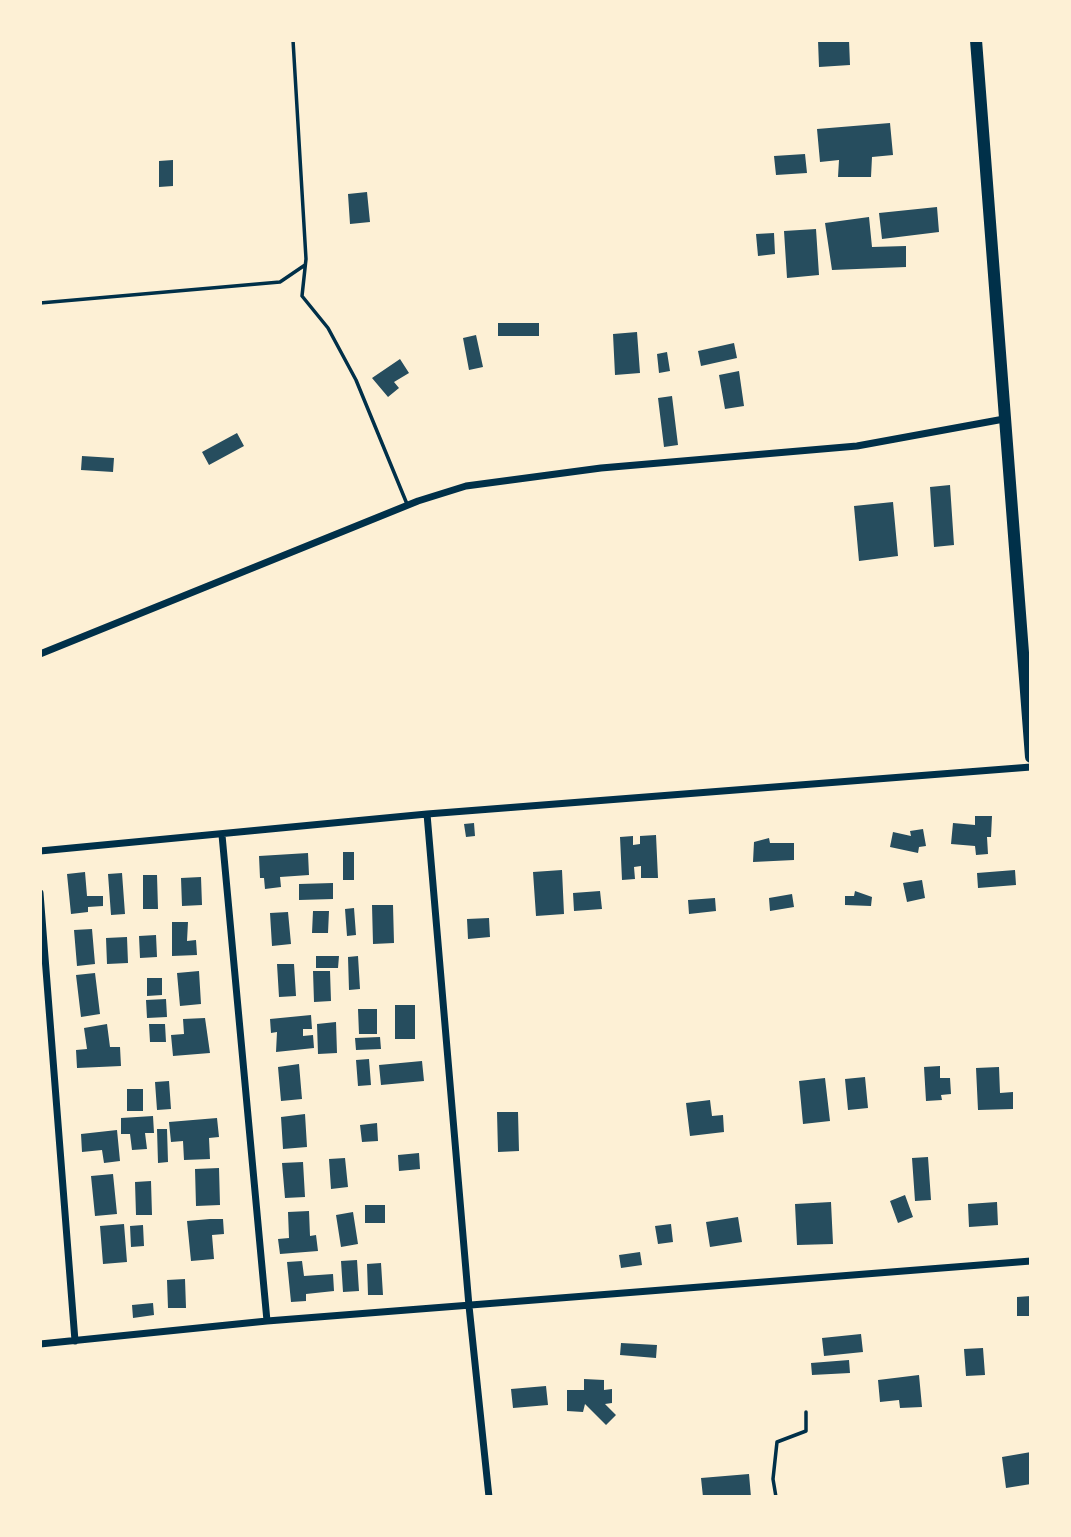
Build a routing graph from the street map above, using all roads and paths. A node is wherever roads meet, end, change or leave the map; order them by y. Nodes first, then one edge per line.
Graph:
1 (293, 40) edge
2 (976, 40) edge
3 (305, 265) junction
4 (40, 303) edge
5 (1004, 418) junction
6 (408, 506) junction
7 (40, 654) edge
8 (1031, 757) edge
9 (1031, 767) edge
10 (427, 814) junction
11 (222, 835) junction
12 (40, 851) edge
13 (40, 893) edge
14 (1031, 1261) edge
15 (469, 1306) junction
16 (267, 1321) junction
17 (75, 1341) junction
18 (40, 1344) edge
19 (806, 1412) dead end
20 (489, 1497) edge
21 (775, 1497) edge

1 - 3 lane
2 - 5 highway
3 - 4 lane
3 - 6 lane
5 - 6 street
5 - 8 highway
6 - 7 street
9 - 10 street
10 - 11 street
10 - 15 street
11 - 12 street
11 - 16 street
13 - 17 street
14 - 15 street
15 - 16 street
15 - 20 street
16 - 17 street
17 - 18 street
19 - 21 lane

